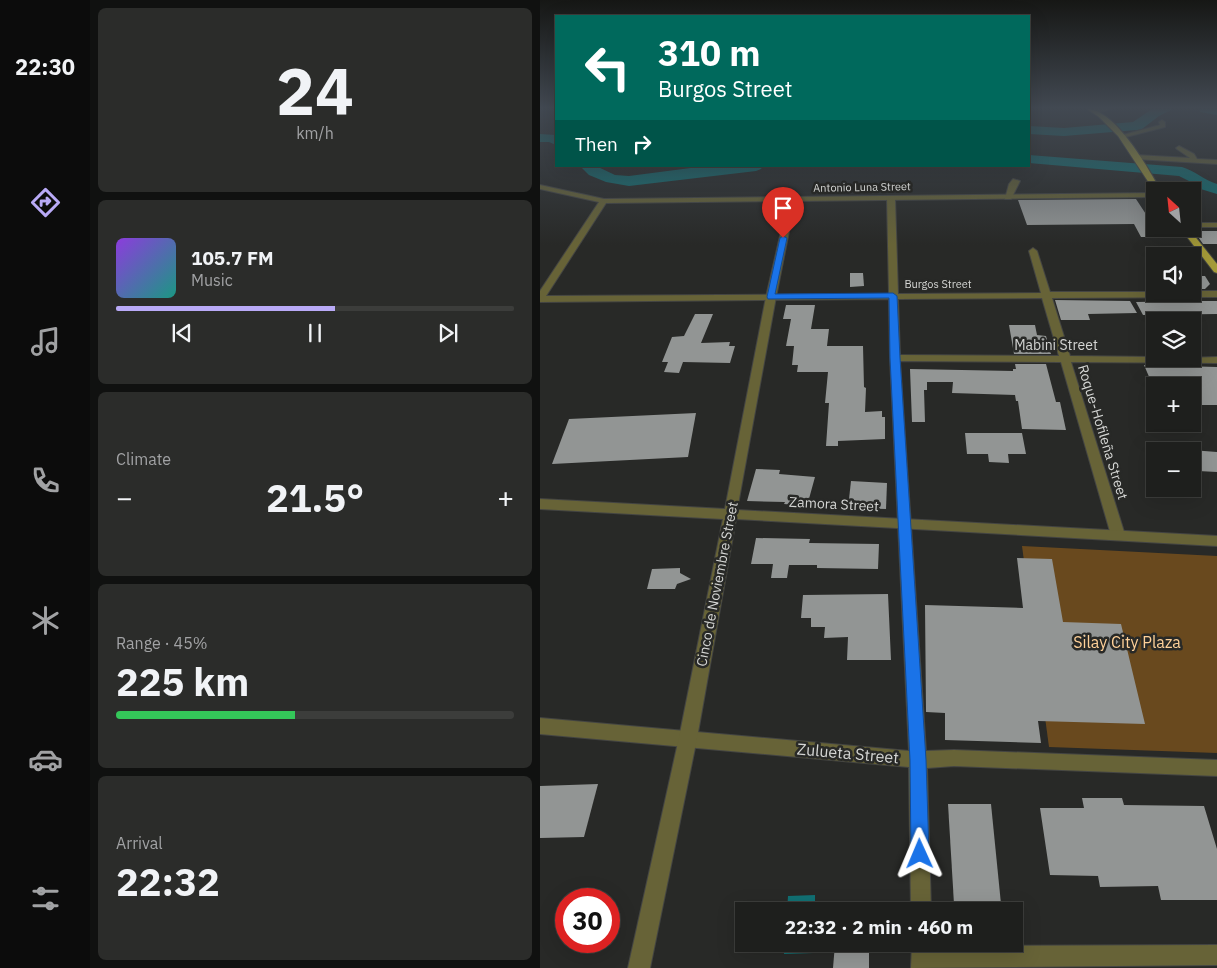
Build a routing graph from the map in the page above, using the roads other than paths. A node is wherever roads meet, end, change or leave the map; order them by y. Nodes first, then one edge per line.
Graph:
1 (1134, 154) edge
2 (1190, 154) edge
3 (1138, 160) junction
4 (1195, 161) junction
5 (1217, 162) edge
6 (1016, 181) dead end
7 (1152, 182) edge
8 (540, 187) edge
9 (1146, 195) edge
10 (1008, 197) junction
11 (891, 198) junction
12 (792, 199) junction
13 (604, 201) junction
14 (1201, 225) edge
15 (1217, 225) edge
16 (1192, 238) edge
17 (1033, 251) dead end
18 (1217, 270) edge
19 (1045, 294) junction
20 (1217, 294) edge
21 (893, 296) junction
22 (771, 297) junction
23 (540, 299) edge
24 (895, 358) junction
25 (1065, 359) junction
26 (1217, 360) edge
27 (540, 504) edge
28 (731, 514) junction
29 (904, 524) junction
30 (1118, 535) junction
31 (1217, 541) edge
32 (540, 726) edge
33 (688, 738) junction
34 (918, 760) junction
35 (1217, 768) edge
36 (921, 902) edge
37 (1217, 955) edge
38 (922, 956) edge
39 (639, 968) edge

1 - 3 main road
2 - 4 street
3 - 4 street
3 - 7 main road
4 - 5 street
6 - 10 street
8 - 13 street, Antonio Luna Street
9 - 10 street, Antonio Luna Street
10 - 11 street, Antonio Luna Street
11 - 12 street, Antonio Luna Street
11 - 21 street
12 - 13 street, Antonio Luna Street
12 - 22 street, Cinco de Noviembre Street
13 - 23 street
14 - 15 street
16 - 18 main road
17 - 19 street, Roque-Hofileña Street
19 - 20 street, Burgos Street
19 - 21 street, Burgos Street
19 - 25 street, Roque-Hofileña Street
21 - 22 street, Burgos Street
21 - 24 street
22 - 23 street, Burgos Street
22 - 28 street, Cinco de Noviembre Street
24 - 25 street, Mabini Street
24 - 29 street
25 - 26 street, Mabini Street
25 - 30 street, Roque-Hofileña Street
27 - 28 street, Zamora Street
28 - 29 street, Zamora Street
28 - 33 street, Cinco de Noviembre Street
29 - 30 street, Zamora Street
29 - 34 street
30 - 31 street, Zamora Street
32 - 33 street, Zulueta Street
33 - 34 street, Zulueta Street
33 - 39 street, Cinco de Noviembre Street
34 - 35 street, Zulueta Street
34 - 36 street
37 - 38 street

